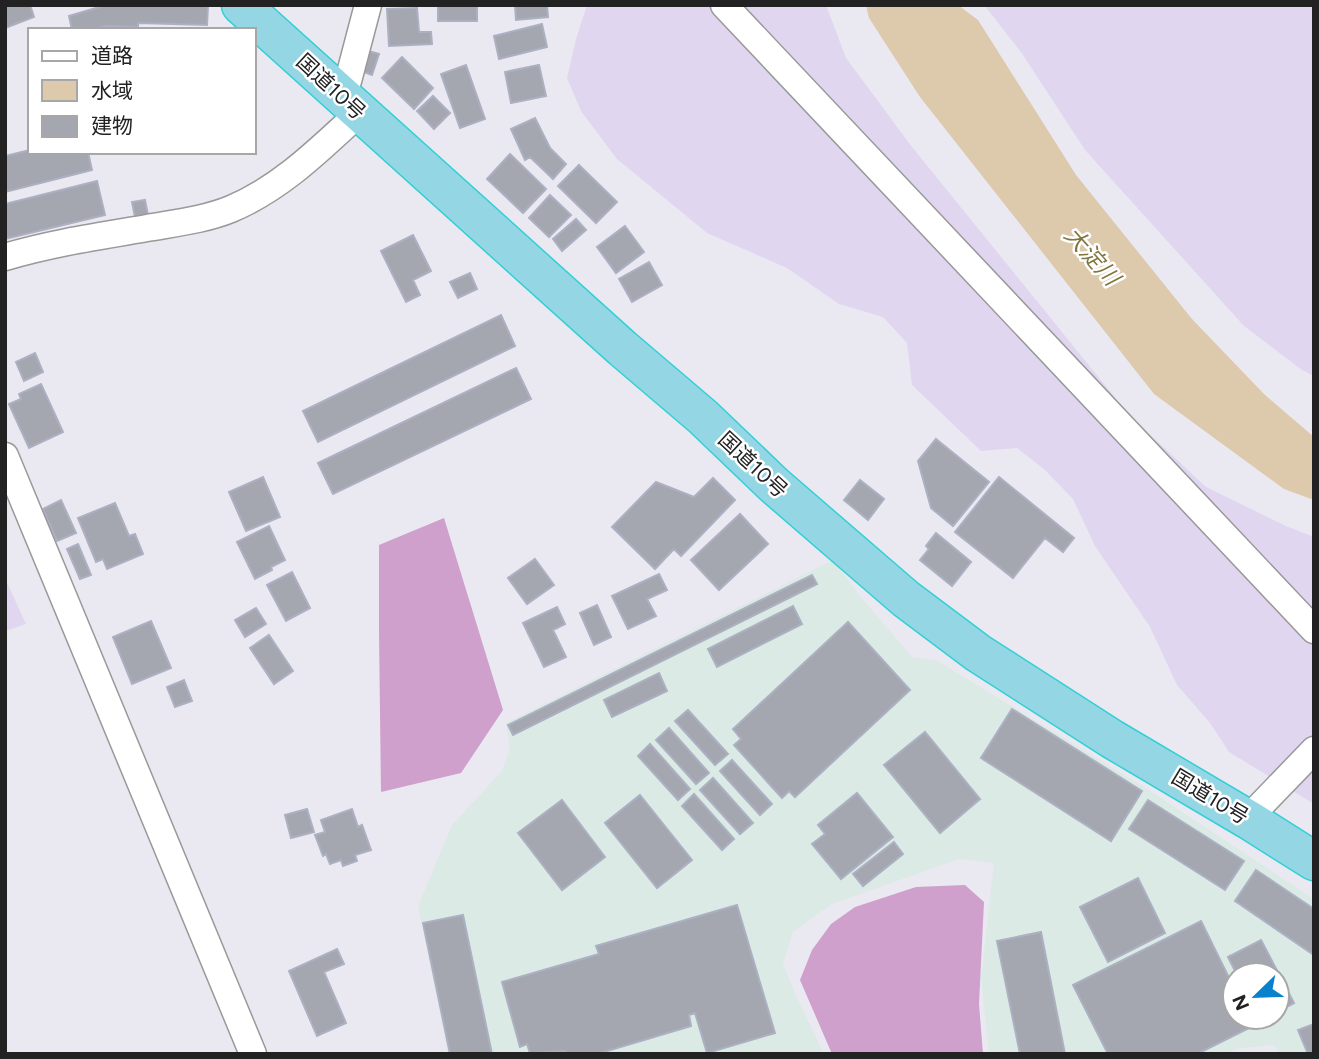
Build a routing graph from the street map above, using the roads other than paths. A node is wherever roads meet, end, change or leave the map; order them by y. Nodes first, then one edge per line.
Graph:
1 (241, 5) edge
2 (369, 5) edge
3 (724, 5) edge
4 (333, 86) junction
5 (359, 113) junction
6 (5, 257) edge
7 (5, 456) edge
8 (1314, 630) edge
9 (1314, 750) edge
10 (1249, 820) junction
11 (1314, 861) edge
12 (253, 1054) edge

1 - 4 highway, 国道10号
2 - 4 street
3 - 8 street
4 - 5 highway, 国道10号
5 - 6 street
5 - 10 highway, 国道10号
7 - 12 street
9 - 10 street
10 - 11 highway, 国道10号

